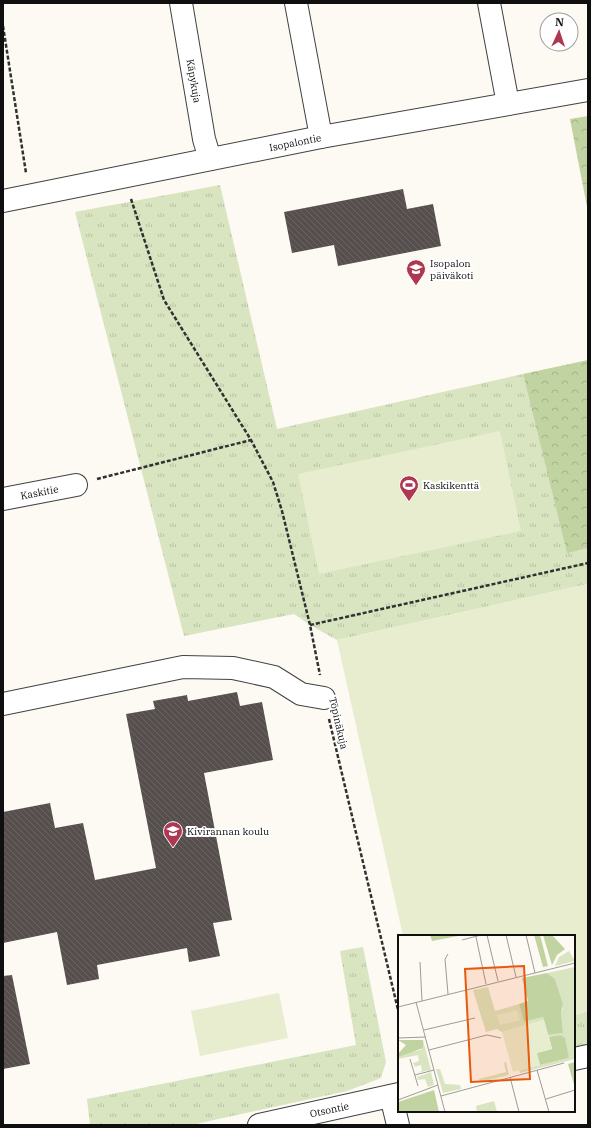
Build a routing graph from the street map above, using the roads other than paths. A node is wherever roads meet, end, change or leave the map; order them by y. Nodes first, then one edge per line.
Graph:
1 (181, 3) edge
2 (296, 3) edge
3 (489, 3) edge
4 (588, 90) edge
5 (508, 104) junction
6 (321, 137) junction
7 (210, 159) junction
8 (3, 201) edge
9 (76, 485) road end
10 (3, 499) edge
11 (324, 698) road end
12 (3, 704) edge
13 (588, 1056) edge
14 (575, 1058) edge
15 (395, 1095) edge
16 (259, 1125) edge
17 (398, 1125) edge

1 - 7 street, Käpykuja
2 - 6 street
3 - 5 street
4 - 5 street, Isopalontie
5 - 6 street, Isopalontie
6 - 7 street, Isopalontie
7 - 8 street, Isopalontie
9 - 10 street, Kaskitie
11 - 12 street
13 - 14 street
15 - 16 street, Otsontie
15 - 17 street

